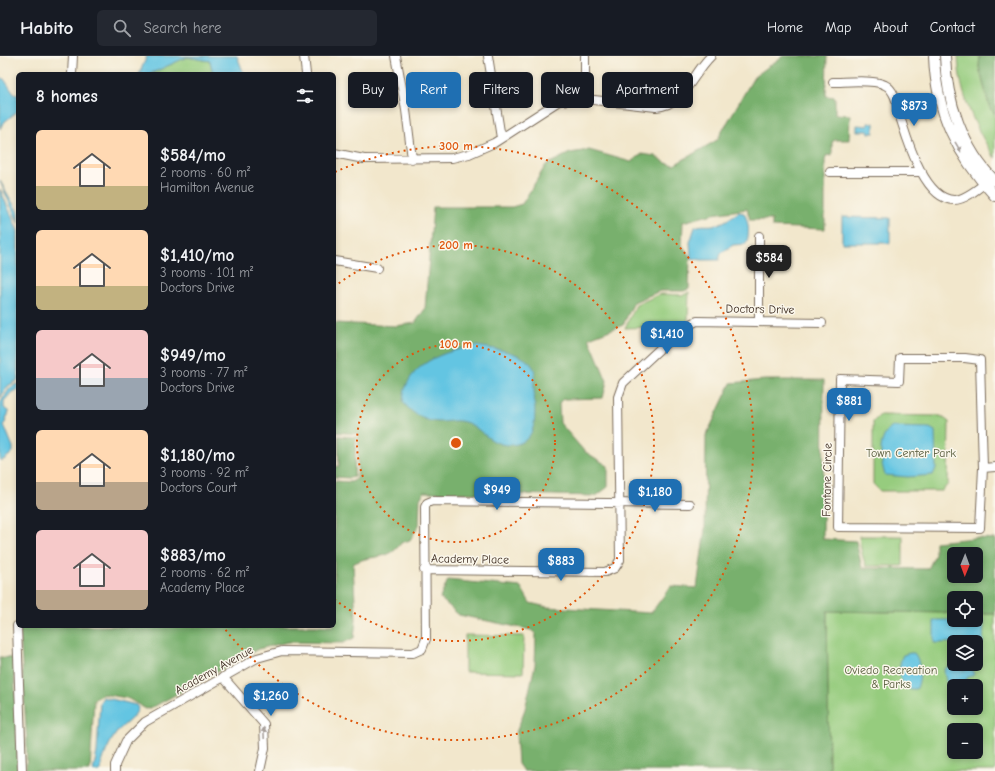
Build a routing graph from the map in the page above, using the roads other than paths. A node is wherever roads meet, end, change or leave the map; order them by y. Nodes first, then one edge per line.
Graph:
1 (73, 56) edge
2 (304, 56) edge
3 (396, 56) edge
4 (488, 56) edge
5 (585, 56) edge
6 (711, 56) edge
7 (934, 56) edge
8 (945, 56) edge
9 (72, 72) edge
10 (306, 72) edge
11 (585, 72) edge
12 (833, 82) dead end
13 (594, 100) edge
14 (548, 108) edge
15 (501, 138) junction
16 (336, 153) edge
17 (412, 159) junction
18 (830, 172) dead end
19 (922, 172) junction
20 (990, 181) edge
21 (995, 196) edge
22 (759, 236) dead end
23 (336, 261) edge
24 (377, 268) dead end
25 (759, 321) junction
26 (822, 322) dead end
27 (995, 467) edge
28 (983, 468) junction
29 (620, 502) junction
30 (690, 504) dead end
31 (424, 570) junction
32 (17, 628) edge
33 (223, 677) junction
34 (22, 771) edge
35 (115, 771) edge
36 (260, 771) edge

1 - 9 street
2 - 10 street
3 - 17 street
4 - 15 street
5 - 11 street
6 - 13 street
7 -> 20 street
8 - 20 street
12 - 19 street
14 - 15 street
15 - 17 street
16 - 17 street
18 - 19 street
19 - 20 street
20 - 21 street
22 - 25 street
23 - 24 street
25 - 26 street, Doctors Drive
25 - 29 street, Doctors Drive
27 - 28 street
28 - 28 street, Fontane Circle
29 - 30 street
29 - 31 street, Academy Place
29 - 31 street
31 - 33 street, Academy Avenue
32 - 34 street
33 - 35 street, Academy Avenue
36 -> 33 street

